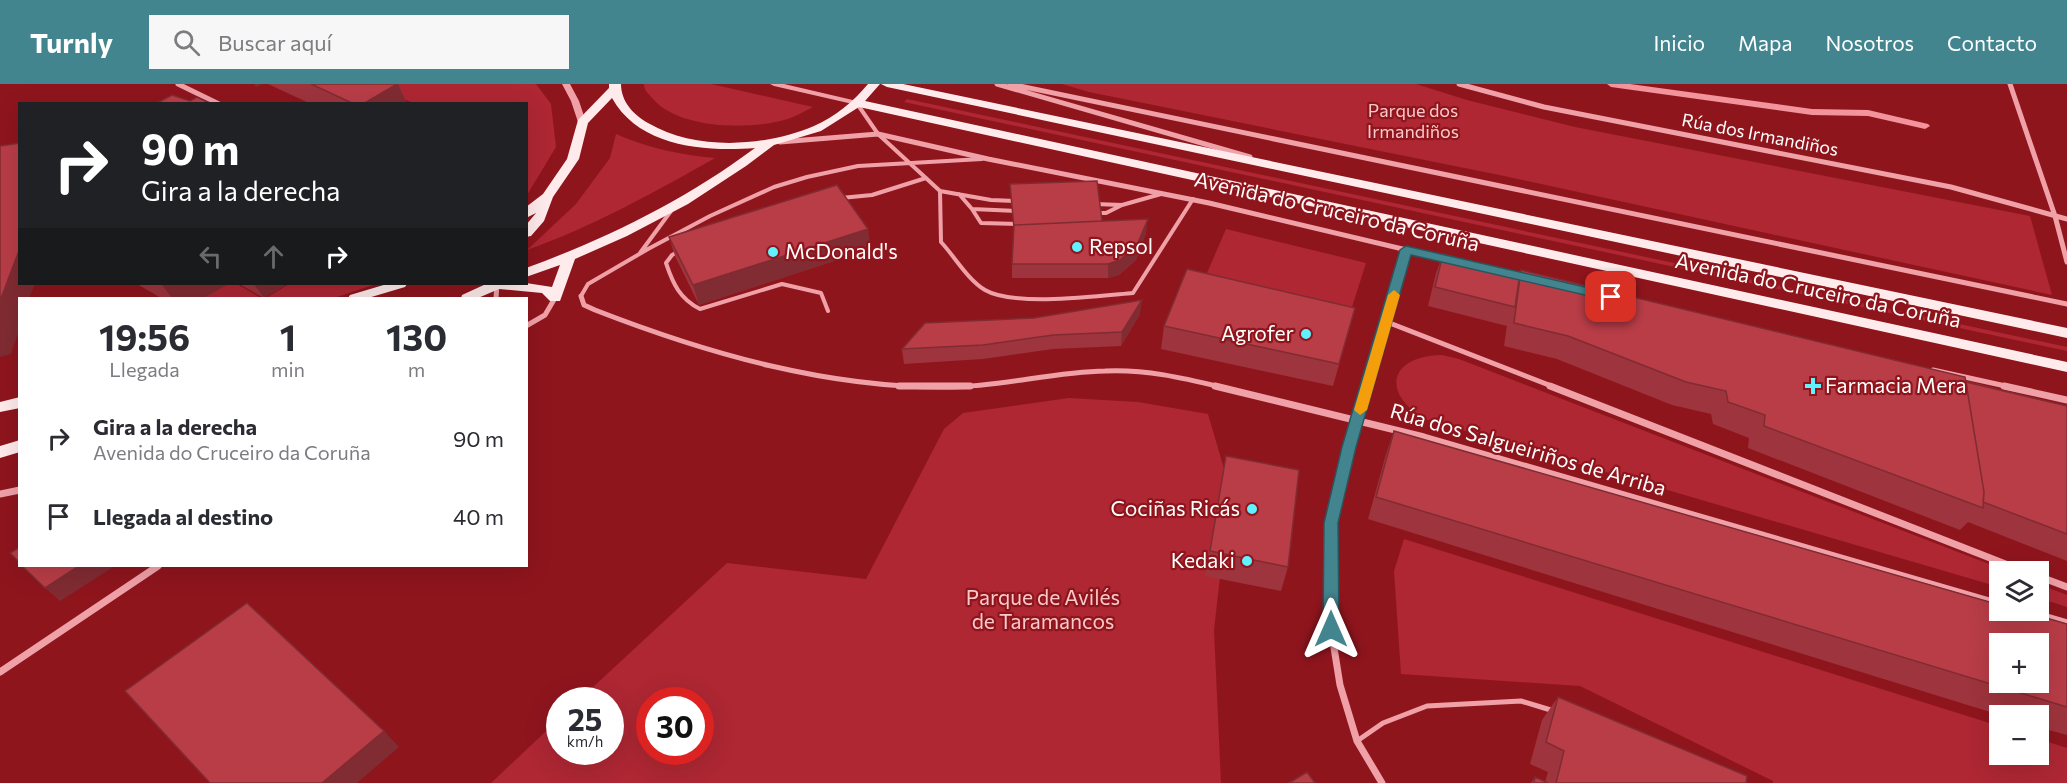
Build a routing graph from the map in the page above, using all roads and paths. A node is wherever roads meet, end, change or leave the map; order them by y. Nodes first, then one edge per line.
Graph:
1 (178, 84) edge
2 (566, 84) edge
3 (774, 84) edge
4 (874, 84) edge
5 (887, 84) edge
6 (997, 84) edge
7 (1010, 84) edge
8 (1459, 84) edge
9 (2010, 84) edge
10 (615, 87) edge
11 (215, 102) edge
12 (857, 103) junction
13 (582, 122) junction
14 (878, 134) junction
15 (769, 142) junction
16 (988, 159) junction
17 (911, 163) junction
18 (1288, 168) junction
19 (926, 178) junction
20 (939, 191) junction
21 (1163, 193) junction
22 (959, 194) junction
23 (547, 197) junction
24 (838, 199) edge
25 (1193, 199) junction
26 (1027, 201) edge
27 (1086, 203) edge
28 (1122, 205) junction
29 (673, 208) junction
30 (972, 209) junction
31 (1028, 211) edge
32 (528, 212) edge
33 (1084, 213) edge
34 (1106, 213) junction
35 (2055, 216) junction
36 (1100, 219) edge
37 (2067, 219) edge
38 (1026, 224) edge
39 (528, 231) edge
40 (681, 250) edge
41 (1406, 250) junction
42 (638, 255) junction
43 (569, 258) junction
44 (1452, 261) edge
45 (2067, 262) edge
46 (528, 272) edge
47 (397, 285) edge
48 (496, 285) edge
49 (508, 285) edge
50 (581, 296) joint
51 (358, 297) edge
52 (469, 297) edge
53 (555, 298) junction
54 (2067, 304) edge
55 (828, 311) dead end
56 (1387, 322) junction
57 (528, 325) edge
58 (2067, 333) edge
59 (2067, 367) edge
60 (1928, 369) edge
61 (2067, 400) edge
62 (18, 402) edge
63 (0, 407) edge
64 (1358, 418) junction
65 (18, 447) edge
66 (0, 452) edge
67 (18, 490) edge
68 (0, 494) edge
69 (1998, 561) edge
70 (157, 567) edge
71 (2049, 581) edge
72 (2067, 588) edge
73 (1989, 601) edge
74 (2049, 618) edge
75 (2067, 623) edge
76 (0, 672) edge
77 (1566, 715) edge
78 (1357, 741) junction
79 (1382, 783) edge

1 - 11 street
2 - 13 street
3 - 12 street
4 - 12 main road
5 - 18 main road, Avenida do Cruceiro da Coruña
6 - 18 street, Avenida do Cruceiro da Coruña
7 - 54 street, Avenida do Cruceiro da Coruña
8 - 35 street, Rúa dos Irmandiños
9 - 35 street
10 - 13 main road
10 - 15 main road
12 - 14 lane
12 - 15 main road
12 - 59 main road, Avenida do Cruceiro da Coruña
13 - 23 main road
14 - 15 street, Avenida do Cruceiro da Coruña
14 - 16 street, Avenida do Cruceiro da Coruña
14 - 17 lane
15 - 29 main road
16 - 17 lane
16 - 21 street, Avenida do Cruceiro da Coruña
17 - 19 lane
17 - 42 lane
18 - 58 main road, Avenida do Cruceiro da Coruña
19 - 20 lane
19 - 24 lane
20 - 22 lane
20 - 25 lane
21 - 25 street, Avenida do Cruceiro da Coruña
21 - 28 lane
22 - 26 lane
22 - 30 lane
23 - 32 main road
23 - 39 main road
25 - 41 street, Avenida do Cruceiro da Coruña
27 - 28 lane
28 - 34 lane
29 - 42 lane
29 - 43 main road
30 - 31 lane
30 - 38 lane
33 - 34 lane
34 - 36 lane
35 - 37 street, Rúa dos Irmandiños
35 - 45 street
40 - 55 lane
41 - 44 street, Avenida do Cruceiro da Coruña
41 - 56 street
42 - 50 lane
43 - 46 main road
43 - 53 main road
47 - 51 main road
48 - 52 main road
49 - 53 main road
50 - 64 street, Rúa dos Salgueiriños de Arriba
53 - 57 street
56 - 64 street
56 - 69 street
60 - 61 street
62 - 63 main road
64 - 73 street, Rúa dos Salgueiriños de Arriba
64 - 78 street
65 - 66 main road
67 - 68 street
70 - 76 street
71 - 72 street
74 - 75 street
77 - 78 lane
78 - 79 street

